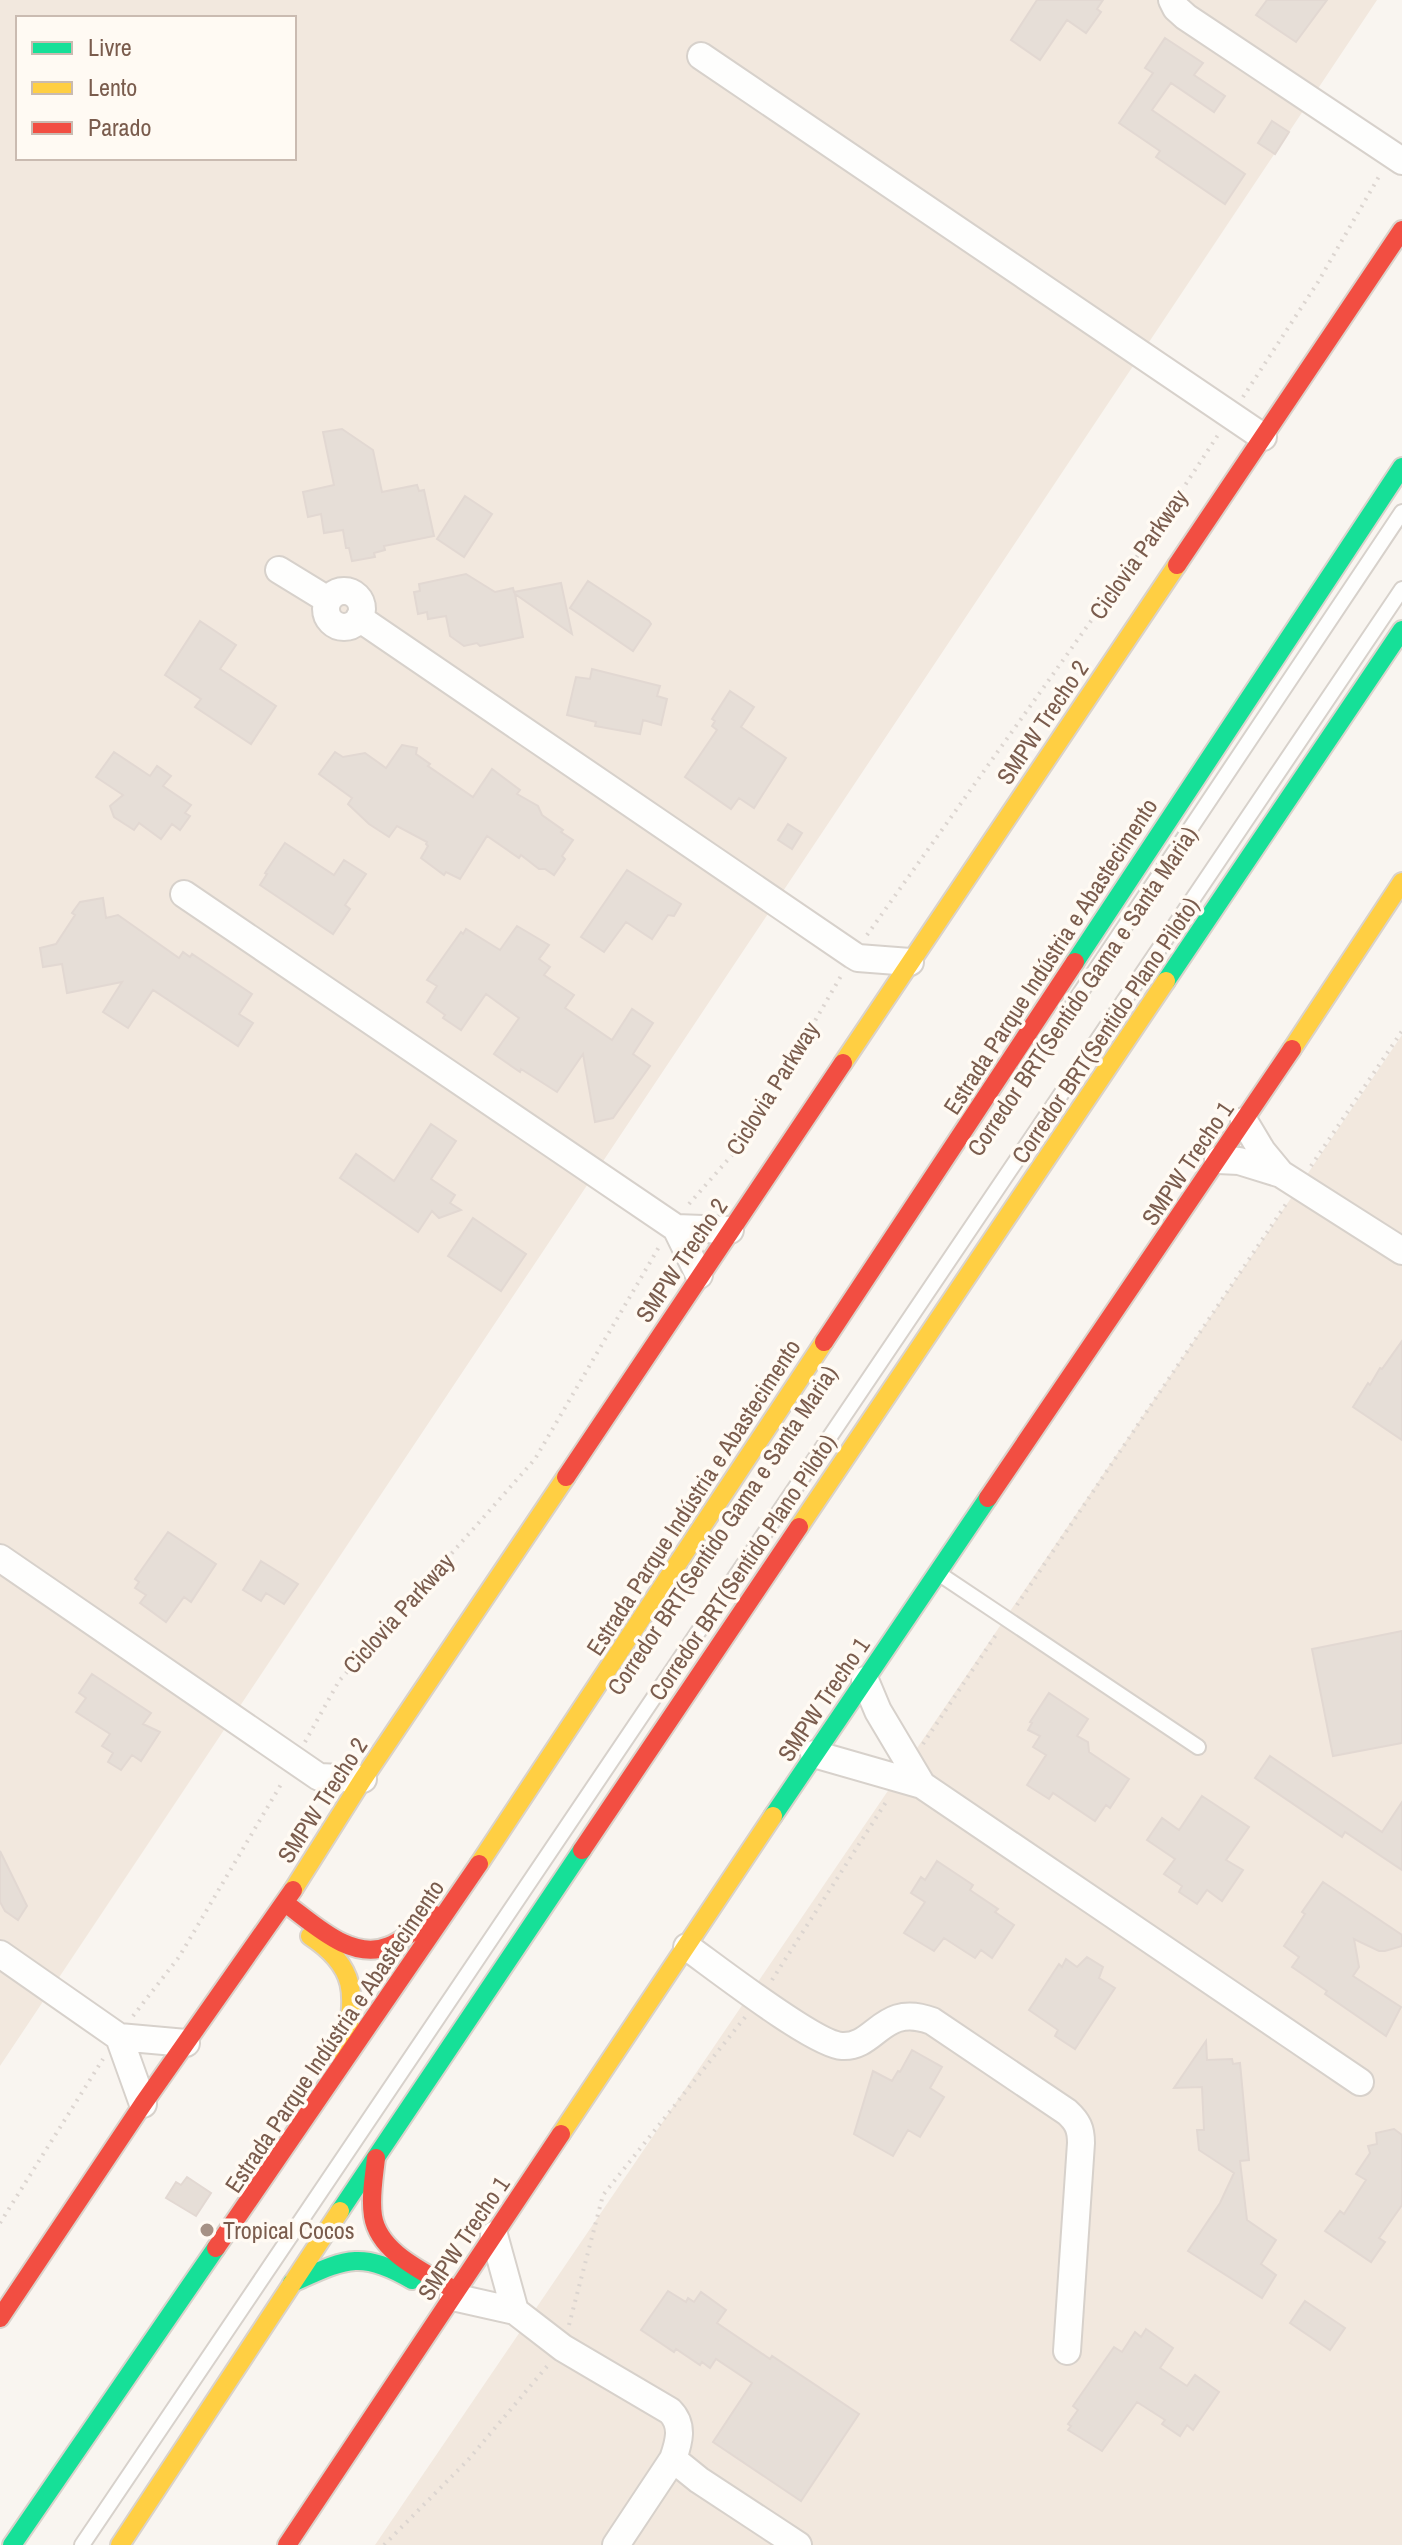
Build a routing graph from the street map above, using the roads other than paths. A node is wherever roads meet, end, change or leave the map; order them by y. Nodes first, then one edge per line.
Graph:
1 (1172, 0) edge
2 (701, 56) dead end
3 (1398, 157) edge
4 (1402, 230) edge
5 (1263, 437) junction
6 (1402, 467) edge
7 (1402, 512) edge
8 (279, 570) dead end
9 (1402, 589) edge
10 (1402, 630) edge
11 (1402, 882) edge
12 (184, 894) dead end
13 (856, 956) junction
14 (910, 962) junction
15 (885, 999) junction
16 (1065, 1016) dead end
17 (1244, 1121) junction
18 (1218, 1160) junction
19 (1281, 1174) junction
20 (674, 1226) junction
21 (730, 1230) junction
22 (1402, 1251) edge
23 (699, 1275) junction
24 (0, 1558) edge
25 (938, 1573) junction
26 (865, 1680) junction
27 (1198, 1747) dead end
28 (814, 1754) junction
29 (319, 1777) junction
30 (363, 1779) junction
31 (922, 1785) junction
32 (336, 1821) junction
33 (456, 1899) junction
34 (281, 1910) junction
35 (687, 1947) junction
36 (0, 1954) edge
37 (118, 2036) junction
38 (186, 2043) junction
39 (342, 2068) junction
40 (1360, 2082) dead end
41 (143, 2104) junction
42 (376, 2156) junction
43 (494, 2235) junction
44 (292, 2283) junction
45 (452, 2298) junction
46 (515, 2311) junction
47 (0, 2318) edge
48 (1067, 2351) dead end
49 (673, 2459) junction
50 (12, 2545) edge
51 (82, 2545) edge
52 (120, 2545) edge
53 (287, 2545) edge
54 (616, 2545) edge
55 (798, 2545) edge

1 - 3 street
2 - 5 street
4 - 5 main road, SMPW Trecho 2
5 - 14 main road, SMPW Trecho 2
6 - 33 main road, Estrada Parque Indústria e Abastecimento
7 - 16 lane, Corredor BRT(Sentido Gama e Santa Maria)
8 - 13 street
9 - 51 lane, Corredor BRT(Sentido Plano Piloto)
10 - 42 main road
11 - 17 main road, SMPW Trecho 1
12 - 20 street
13 - 14 street
13 - 15 street
14 - 15 main road, SMPW Trecho 2
15 - 21 main road, SMPW Trecho 2
17 - 18 main road, SMPW Trecho 1
17 - 19 street
18 - 19 street
18 - 25 main road, SMPW Trecho 1
19 - 22 street
20 - 21 street
20 - 23 street
21 - 23 main road, SMPW Trecho 2
23 - 30 main road, SMPW Trecho 2
24 - 29 street
25 - 26 main road, SMPW Trecho 1
25 - 27 lane
26 - 28 main road, SMPW Trecho 1
26 - 31 street
28 - 31 street
28 - 35 main road, SMPW Trecho 1
29 - 30 street
29 - 32 street
30 - 32 main road, SMPW Trecho 2
31 - 40 street
32 - 34 main road, SMPW Trecho 2
33 - 34 main road
33 - 39 main road, Estrada Parque Indústria e Abastecimento
34 - 38 main road, SMPW Trecho 2
34 - 39 main road
35 - 43 main road, SMPW Trecho 1
35 - 48 street
36 - 37 street
37 - 38 street
37 - 41 street
38 - 41 main road, SMPW Trecho 2
39 - 50 main road, Estrada Parque Indústria e Abastecimento
41 - 47 main road, SMPW Trecho 2
42 - 44 main road
42 - 45 main road
43 - 45 main road, SMPW Trecho 1
43 - 46 street
44 - 45 main road
44 - 52 main road
45 - 46 street
45 - 53 main road, SMPW Trecho 1
46 - 49 street
49 - 54 street
49 - 55 street

